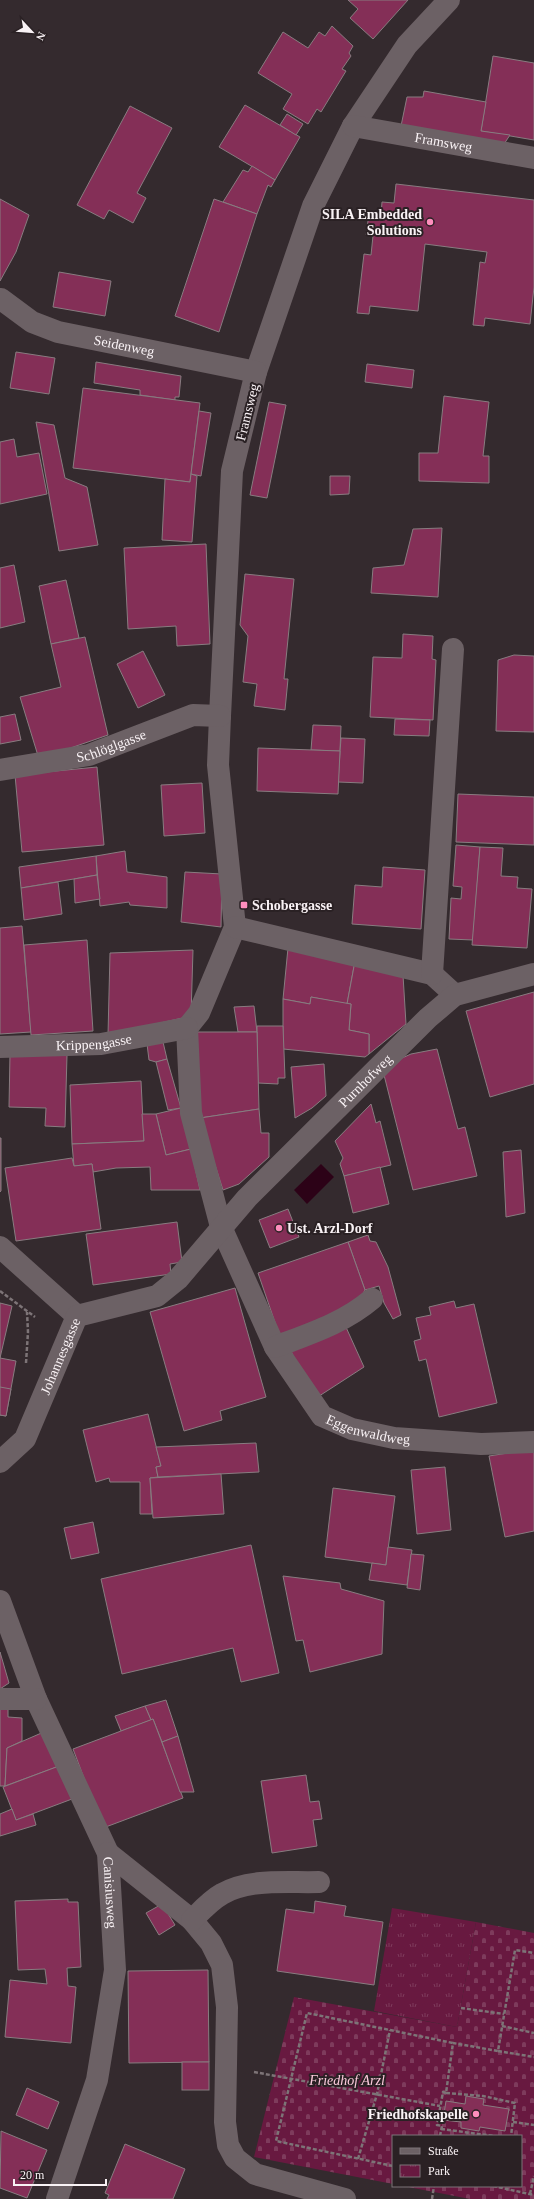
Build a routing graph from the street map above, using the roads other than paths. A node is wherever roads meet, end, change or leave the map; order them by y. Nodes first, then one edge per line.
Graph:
1 (449, 0) edge
2 (353, 126) junction
3 (534, 158) edge
4 (1, 298) dead end
5 (256, 372) junction
6 (453, 649) dead end
7 (220, 716) junction
8 (0, 770) edge
9 (235, 927) junction
10 (432, 974) junction
11 (534, 974) edge
12 (455, 995) junction
13 (187, 1028) junction
14 (0, 1047) edge
15 (222, 1227) junction
16 (0, 1247) edge
17 (372, 1299) dead end
18 (76, 1316) junction
19 (275, 1347) junction
20 (534, 1442) edge
21 (0, 1462) edge
22 (0, 1601) edge
23 (0, 1699) edge
24 (36, 1699) junction
25 (108, 1853) junction
26 (319, 1882) dead end
27 (192, 1920) junction
28 (57, 2199) edge
29 (345, 2199) edge

1 - 2 street, Framsweg
2 - 3 street, Framsweg
2 - 5 street, Framsweg
4 - 5 street, Seidenweg
5 - 7 street, Framsweg
6 - 10 street
7 - 8 street, Schlöglgasse
7 - 9 street
9 - 10 street
9 - 13 street
10 - 12 street
11 - 12 street, Purnhofweg
12 - 15 street, Purnhofweg
13 - 14 street, Krippengasse
13 - 15 street
15 - 18 street, Johannesgasse
15 - 19 street, Eggenwaldweg
16 - 18 street
17 - 19 street
18 - 21 street, Johannesgasse
19 - 20 street, Eggenwaldweg
22 - 24 street, Canisiusweg
23 - 24 street
24 - 25 street, Canisiusweg
25 - 27 street
25 - 28 street, Canisiusweg
26 - 27 street
27 - 29 street

